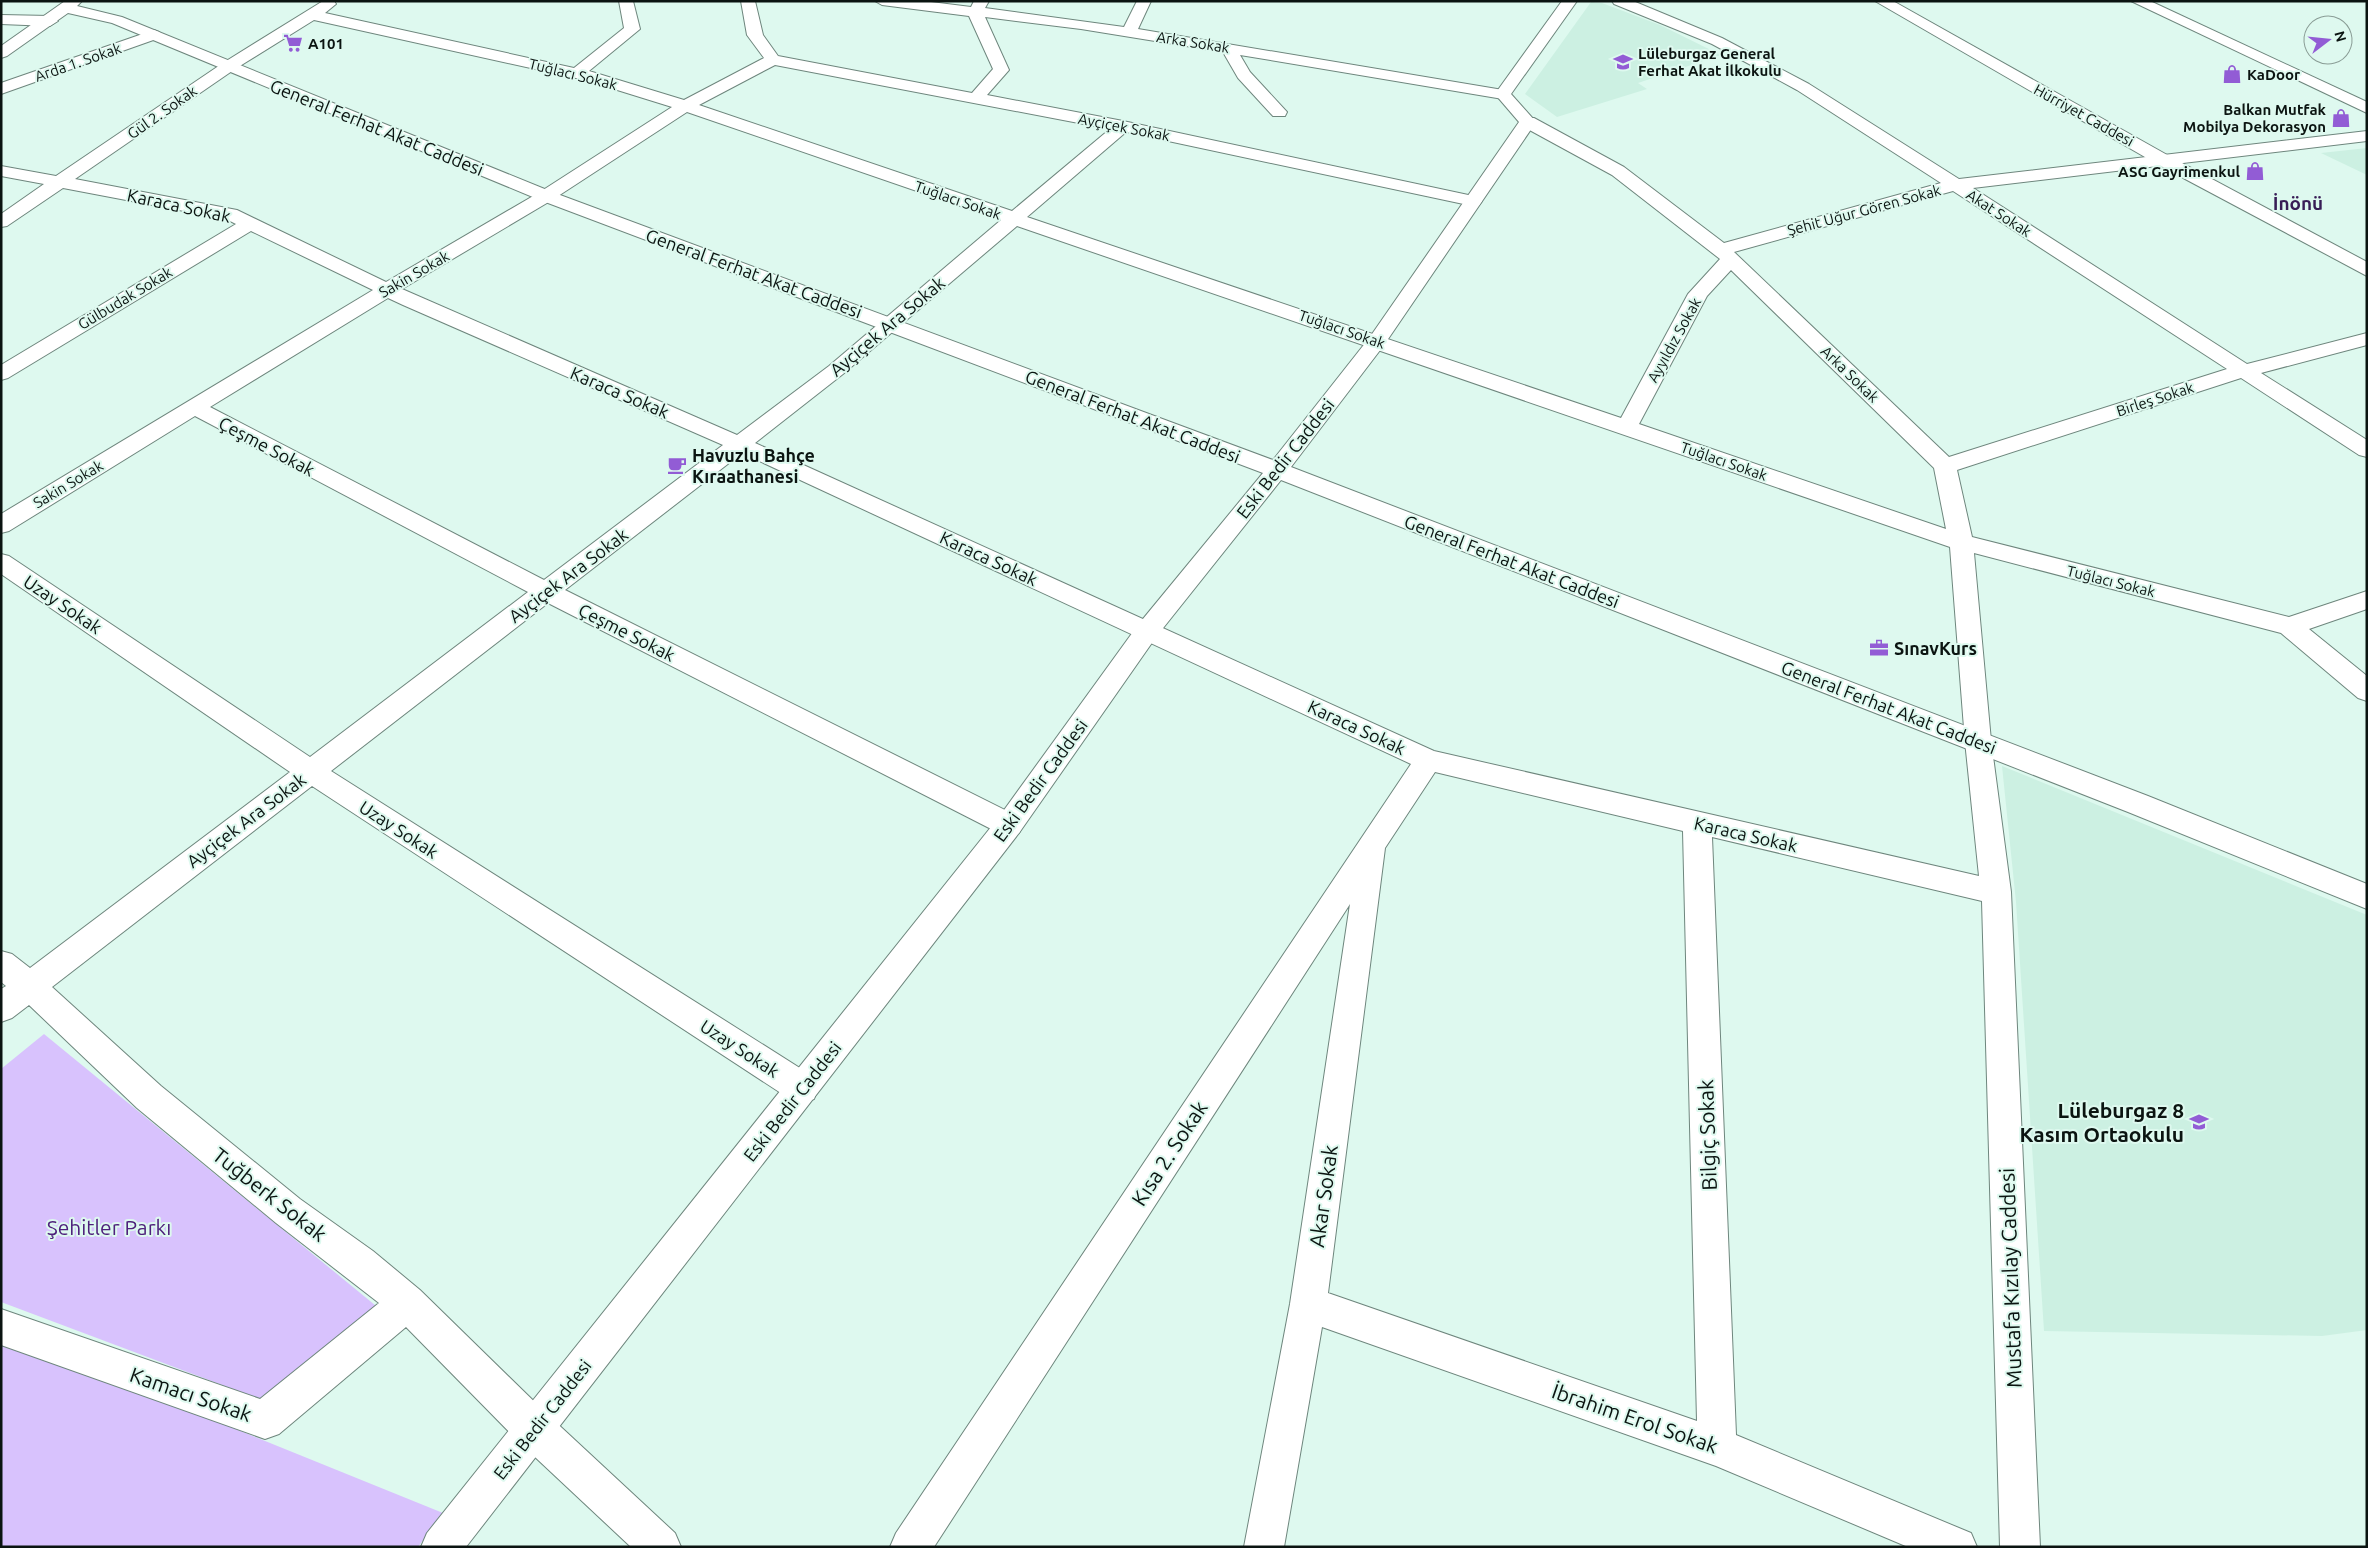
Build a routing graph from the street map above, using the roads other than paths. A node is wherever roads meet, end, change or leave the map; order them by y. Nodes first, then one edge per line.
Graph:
1 (333, 1) edge
2 (626, 1) edge
3 (748, 1) edge
4 (882, 1) edge
5 (1144, 1) edge
6 (1570, 1) edge
7 (1619, 1) edge
8 (1882, 1) edge
9 (2138, 1) edge
10 (2172, 1) edge
11 (978, 7) edge
12 (316, 8) edge
13 (64, 10) edge
14 (1, 19) edge
15 (1129, 31) junction
16 (154, 35) junction
17 (1228, 48) junction
18 (1, 53) edge
19 (773, 60) junction
20 (229, 66) junction
21 (577, 73) junction
22 (2336, 77) dead end
23 (1, 89) edge
24 (1503, 94) junction
25 (976, 98) junction
26 (685, 106) junction
27 (2367, 108) edge
28 (1279, 112) dead end
29 (1528, 122) junction
30 (1122, 126) junction
31 (2367, 136) edge
32 (2163, 160) junction
33 (1, 171) edge
34 (62, 181) junction
35 (1955, 185) junction
36 (546, 196) junction
37 (1473, 202) junction
38 (1013, 219) junction
39 (1, 222) edge
40 (250, 223) junction
41 (1725, 254) junction
42 (2367, 270) edge
43 (387, 290) junction
44 (890, 324) junction
45 (2367, 339) edge
46 (1377, 341) junction
47 (2243, 371) junction
48 (1, 374) edge
49 (194, 407) junction
50 (1626, 428) junction
51 (740, 444) junction
52 (2367, 450) edge
53 (1945, 466) junction
54 (1277, 470) junction
55 (1, 525) edge
56 (1961, 542) junction
57 (1, 562) edge
58 (547, 591) junction
59 (2367, 600) edge
60 (2289, 626) junction
61 (1147, 631) junction
62 (2367, 691) edge
63 (1978, 741) junction
64 (1428, 760) junction
65 (310, 771) junction
66 (1697, 823) junction
67 (1009, 825) junction
68 (1372, 844) junction
69 (1996, 892) junction
70 (2367, 897) edge
71 (1, 964) edge
72 (30, 986) junction
73 (1, 1008) edge
74 (802, 1088) junction
75 (407, 1304) junction
76 (1308, 1304) junction
77 (1, 1327) edge
78 (534, 1429) junction
79 (1717, 1447) junction
80 (441, 1547) edge
81 (661, 1547) edge
82 (910, 1547) edge
83 (1264, 1547) edge
84 (1957, 1547) edge
85 (2020, 1547) edge

1 - 12 main road, Gül 2. Sokak
2 - 21 main road
3 - 19 main road
4 - 11 main road, Arka Sokak
5 - 15 main road
6 - 24 main road
7 - 35 main road, Akat Sokak
8 - 32 main road, Hürriyet Caddesi
9 - 27 main road
10 - 22 main road
11 - 15 main road, Arka Sokak
11 - 25 main road
12 - 20 main road, Gül 2. Sokak
12 - 21 main road, Tuğlacı Sokak
13 - 14 main road, General Ferhat Akat Caddesi
13 - 16 main road, General Ferhat Akat Caddesi
13 - 18 main road
15 - 17 main road, Arka Sokak
16 - 20 main road, General Ferhat Akat Caddesi
16 - 23 main road, Arda 1. Sokak
17 - 24 main road, Arka Sokak
17 - 28 main road
19 - 25 main road, Ayçiçek Sokak
19 - 26 main road, Sakin Sokak
20 - 34 main road, Gül 2. Sokak
20 - 36 main road, General Ferhat Akat Caddesi
21 - 26 main road, Tuğlacı Sokak
24 - 29 main road
25 - 30 main road, Ayçiçek Sokak
26 - 36 main road, Sakin Sokak
26 - 38 main road, Tuğlacı Sokak
29 - 37 main road, Eski Bedir Caddesi
29 - 41 main road, Arka Sokak
30 - 37 main road, Ayçiçek Sokak
30 - 38 main road, Ayçiçek Ara Sokak
31 - 32 main road, Şehit Uğur Gören Sokak
32 - 35 main road, Şehit Uğur Gören Sokak
32 - 42 main road, Hürriyet Caddesi
33 - 34 main road, Karaca Sokak
34 - 39 main road, Gül 2. Sokak
34 - 40 main road, Karaca Sokak
35 - 41 main road, Şehit Uğur Gören Sokak
35 - 47 main road, Akat Sokak
36 - 43 main road, Sakin Sokak
36 - 44 main road, General Ferhat Akat Caddesi
37 - 46 main road, Eski Bedir Caddesi
38 - 44 main road, Ayçiçek Ara Sokak
38 - 46 main road, Tuğlacı Sokak
40 - 43 main road, Karaca Sokak
40 - 48 main road, Gülbudak Sokak
41 - 50 main road, Ayyıldız Sokak
41 - 53 main road, Arka Sokak
43 - 49 main road, Sakin Sokak
43 - 51 main road, Karaca Sokak
44 - 51 main road, Ayçiçek Ara Sokak
44 - 54 main road, General Ferhat Akat Caddesi
45 - 47 main road, Birleş Sokak
46 - 50 main road, Tuğlacı Sokak
46 - 54 main road, Eski Bedir Caddesi
47 - 52 main road, Akat Sokak
47 - 53 main road, Birleş Sokak
49 - 55 main road, Sakin Sokak
49 - 58 main road, Çeşme Sokak
50 - 56 main road, Tuğlacı Sokak
51 - 58 main road, Ayçiçek Ara Sokak
51 - 61 main road, Karaca Sokak
53 - 56 main road
54 - 61 main road, Eski Bedir Caddesi
54 - 63 main road, General Ferhat Akat Caddesi
56 - 60 main road, Tuğlacı Sokak
56 - 63 main road
57 - 65 main road, Uzay Sokak
58 - 65 main road, Ayçiçek Ara Sokak
58 - 67 main road, Çeşme Sokak
59 - 60 main road
60 - 62 main road
61 - 64 main road, Karaca Sokak
61 - 67 main road, Eski Bedir Caddesi
63 - 69 main road, Mustafa Kızılay Caddesi
63 - 70 main road, General Ferhat Akat Caddesi
64 - 66 main road, Karaca Sokak
64 - 68 main road, Kısa 2. Sokak
65 - 72 main road, Ayçiçek Ara Sokak
65 - 74 main road, Uzay Sokak
66 - 69 main road, Karaca Sokak
66 - 79 main road, Bilgiç Sokak
67 - 74 main road, Eski Bedir Caddesi
68 - 76 main road, Akar Sokak
68 - 82 main road, Kısa 2. Sokak
69 - 85 main road, Mustafa Kızılay Caddesi
71 - 72 main road, Tuğberk Sokak
72 - 73 main road, Ayçiçek Ara Sokak
72 - 75 main road, Tuğberk Sokak
74 - 78 main road, Eski Bedir Caddesi
75 - 77 main road, Kamacı Sokak
75 - 78 main road, Tuğberk Sokak
76 - 79 main road, İbrahim Erol Sokak
76 - 83 main road, Akar Sokak
78 - 80 main road, Eski Bedir Caddesi
78 - 81 main road, Tuğberk Sokak
79 - 84 main road, İbrahim Erol Sokak

